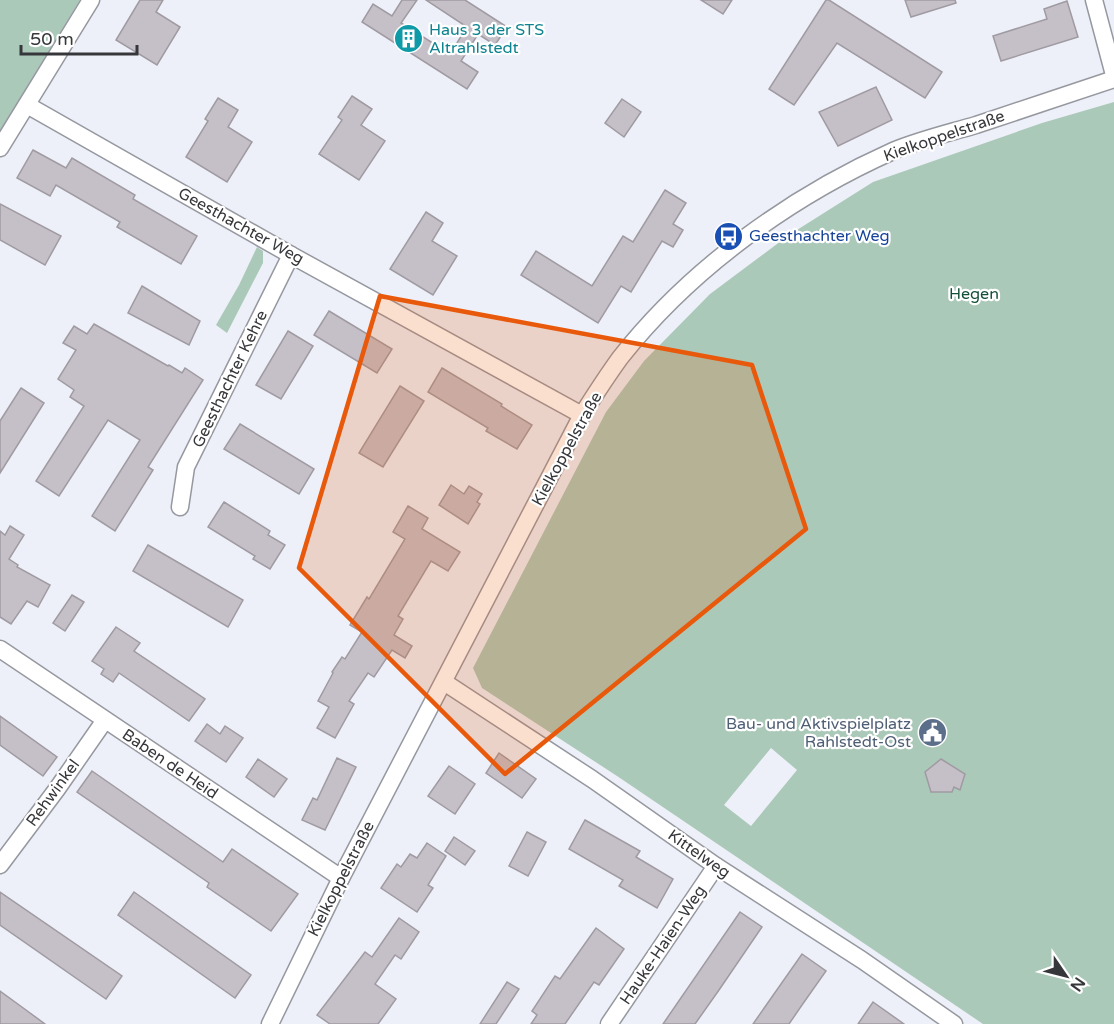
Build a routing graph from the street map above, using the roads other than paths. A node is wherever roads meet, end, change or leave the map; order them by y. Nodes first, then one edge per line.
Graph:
1 (91, 0) edge
2 (1094, 0) edge
3 (1114, 76) edge
4 (27, 105) junction
5 (0, 148) edge
6 (291, 255) junction
7 (582, 415) junction
8 (180, 507) dead end
9 (0, 649) edge
10 (444, 682) junction
11 (105, 720) junction
12 (0, 865) edge
13 (716, 866) junction
14 (341, 878) junction
15 (270, 1024) edge
16 (609, 1024) edge
17 (954, 1024) edge

1 - 4 street
2 - 3 street
3 - 7 street, Kielkoppelstraße
4 - 5 street
4 - 6 street, Geesthachter Weg
6 - 7 street, Geesthachter Weg
6 - 8 street, Geesthachter Kehre
7 - 10 street, Kielkoppelstraße
9 - 11 street, Baben de Heid
10 - 13 street, Kittelweg
10 - 14 street, Kielkoppelstraße
11 - 12 street, Rehwinkel
11 - 14 street, Baben de Heid
13 - 16 street, Hauke-Haien-Weg
13 - 17 street, Kittelweg
14 - 15 street, Kielkoppelstraße

